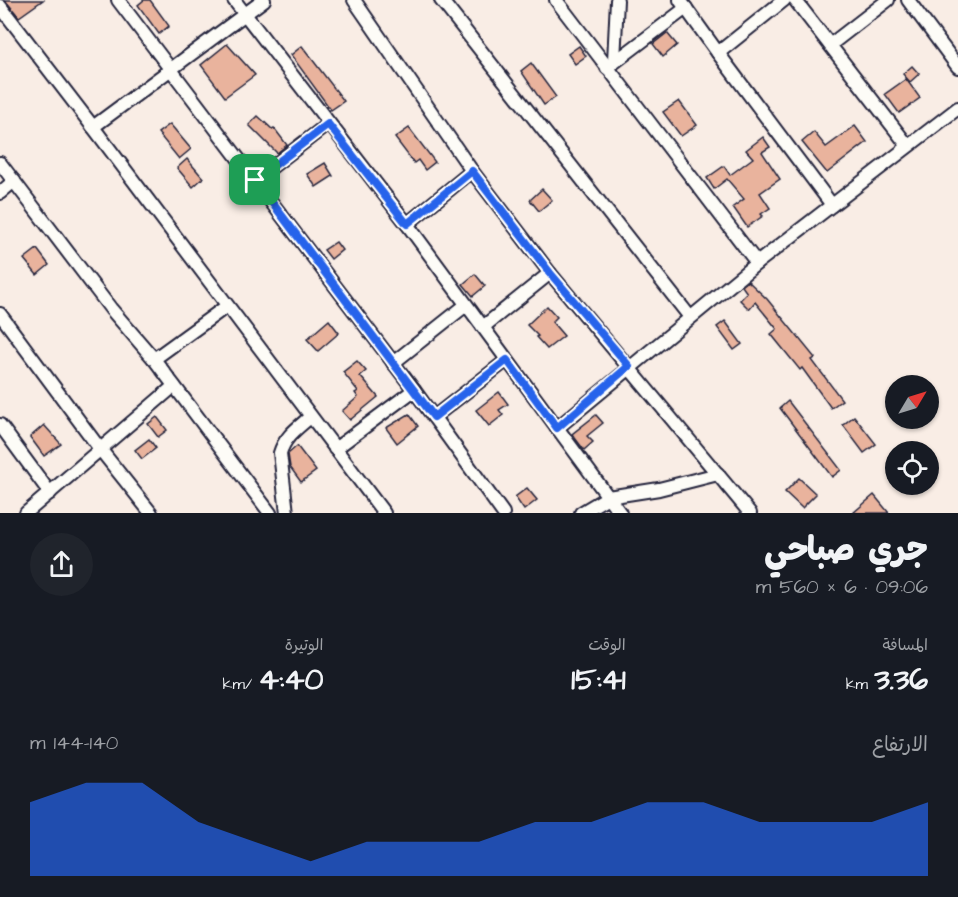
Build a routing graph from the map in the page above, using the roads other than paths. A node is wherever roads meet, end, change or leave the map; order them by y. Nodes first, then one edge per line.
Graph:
1 (118, 0) edge
2 (234, 0) edge
3 (264, 0) edge
4 (354, 0) edge
5 (441, 0) edge
6 (555, 0) edge
7 (617, 0) edge
8 (784, 0) edge
9 (795, 0) edge
10 (888, 0) edge
11 (908, 0) edge
12 (683, 4) edge
13 (0, 6) edge
14 (246, 15) junction
15 (830, 45) junction
16 (718, 53) junction
17 (610, 64) junction
18 (958, 67) edge
19 (170, 70) junction
20 (958, 108) edge
21 (328, 124) junction
22 (93, 127) junction
23 (908, 146) junction
24 (0, 163) edge
25 (472, 171) junction
26 (255, 180) junction
27 (14, 182) junction
28 (0, 192) edge
29 (832, 205) junction
30 (407, 224) junction
31 (757, 262) junction
32 (550, 273) junction
33 (466, 305) junction
34 (227, 306) junction
35 (0, 314) edge
36 (690, 317) junction
37 (483, 327) junction
38 (154, 359) junction
39 (507, 360) junction
40 (393, 363) junction
41 (629, 366) junction
42 (174, 386) junction
43 (414, 390) junction
44 (310, 417) junction
45 (434, 417) junction
46 (0, 425) edge
47 (557, 428) junction
48 (100, 449) junction
49 (335, 449) junction
50 (718, 474) junction
51 (50, 492) junction
52 (608, 497) junction
53 (31, 511) edge
54 (151, 513) edge
55 (270, 513) edge
56 (287, 513) edge
57 (384, 513) edge
58 (503, 513) edge
59 (581, 513) edge
60 (620, 513) edge
61 (750, 513) edge

1 - 19 street
2 - 14 street
3 - 14 street
4 - 25 street
5 - 36 street
6 - 17 street
7 - 17 street
8 - 16 street
9 - 15 street
10 - 15 street
11 - 18 street
12 - 16 street
12 - 17 street
13 - 22 street
14 - 19 street
14 - 21 street
15 - 23 street
16 - 29 street
17 - 31 street
19 - 22 street
19 - 26 street
20 - 23 street
21 - 26 street
21 - 30 street
22 - 34 street
23 - 29 street
24 - 27 street
25 - 30 street
25 - 32 street
26 - 40 street
27 - 28 street
27 - 38 street
29 - 31 street
30 - 33 street
31 - 36 street
32 - 37 street
32 - 41 street
33 - 37 street
33 - 40 street
34 - 38 street
34 - 44 street
35 - 48 street
36 - 41 street
37 - 39 street
38 - 42 street
39 - 45 street
39 - 47 street
40 - 43 street
41 - 47 street
41 - 50 street
42 - 48 street
42 - 55 street
43 - 45 street
43 - 49 street
44 - 49 street
44 - 56 street
45 - 58 street
46 - 51 street
47 - 52 street
48 - 51 street
48 - 54 street
49 - 57 street
50 - 52 street
50 - 61 street
51 - 53 street
52 - 59 street
52 - 60 street

